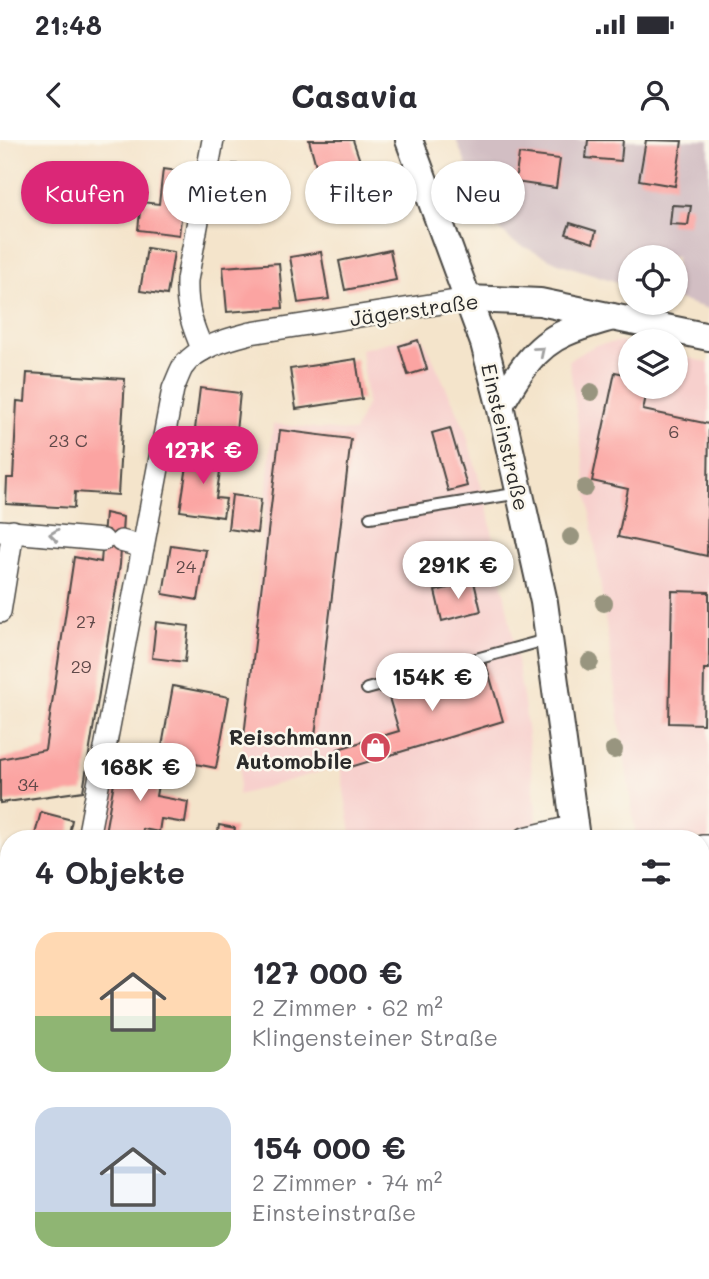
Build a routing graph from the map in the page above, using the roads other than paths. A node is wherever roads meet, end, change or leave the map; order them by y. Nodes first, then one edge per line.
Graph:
1 (213, 140) edge
2 (409, 140) edge
3 (468, 299) junction
4 (612, 316) junction
5 (709, 337) edge
6 (203, 350) junction
7 (500, 405) junction
8 (520, 493) junction
9 (370, 517) dead end
10 (6, 531) edge
11 (144, 547) junction
12 (0, 612) edge
13 (549, 639) junction
14 (367, 689) dead end
15 (90, 830) edge
16 (575, 830) edge

1 - 6 street
2 - 3 street, Einsteinstraße
3 - 4 street, Jägerstraße
3 - 6 street, Jägerstraße
3 - 7 street, Einsteinstraße
4 - 5 street, Jägerstraße
7 -> 4 street
6 - 11 street
7 - 8 street, Einsteinstraße
8 - 9 lane
8 - 13 street, Einsteinstraße
11 -> 10 street
10 - 12 street
11 - 15 street
13 - 14 lane
13 - 16 street, Einsteinstraße

